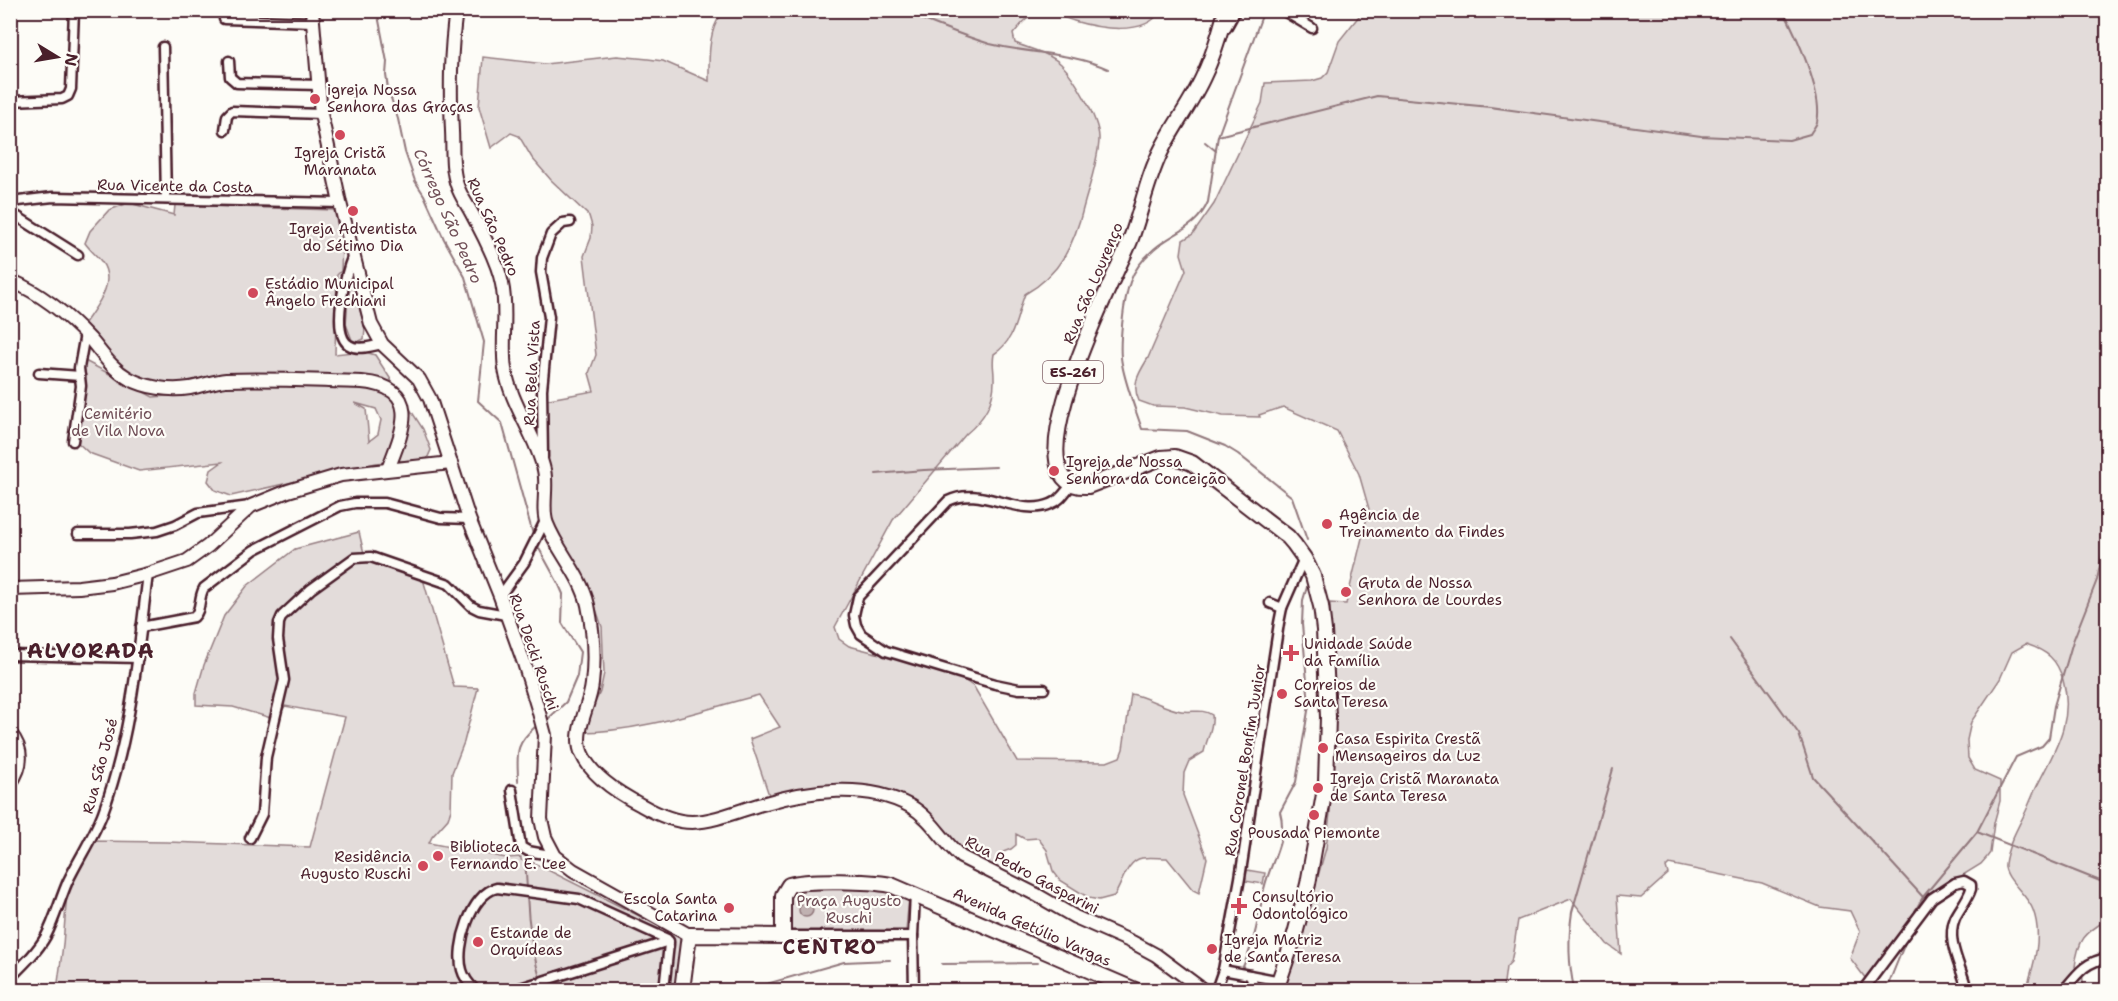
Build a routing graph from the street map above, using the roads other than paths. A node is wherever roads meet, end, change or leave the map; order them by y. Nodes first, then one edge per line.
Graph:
1 (74, 10) edge
2 (456, 10) edge
3 (1226, 10) edge
4 (1236, 10) edge
5 (1282, 10) edge
6 (313, 16) edge
7 (224, 18) dead end
8 (1312, 28) dead end
9 (163, 47) dead end
10 (1215, 49) junction
11 (229, 62) dead end
12 (319, 85) junction
13 (10, 101) edge
14 (321, 114) junction
15 (225, 130) dead end
16 (166, 199) junction
17 (10, 202) edge
18 (340, 203) junction
19 (10, 212) edge
20 (570, 222) dead end
21 (353, 254) junction
22 (78, 255) dead end
23 (10, 280) edge
24 (85, 334) junction
25 (382, 344) junction
26 (39, 374) dead end
27 (80, 376) junction
28 (73, 441) dead end
29 (451, 463) junction
30 (543, 467) junction
31 (388, 469) junction
32 (1071, 485) junction
33 (252, 506) junction
34 (469, 519) junction
35 (545, 521) junction
36 (78, 534) dead end
37 (1304, 558) junction
38 (148, 574) junction
39 (10, 589) edge
40 (500, 596) junction
41 (1270, 603) dead end
42 (1282, 608) junction
43 (506, 615) junction
44 (141, 627) junction
45 (10, 655) edge
46 (138, 658) junction
47 (1044, 689) dead end
48 (10, 733) edge
49 (10, 784) edge
50 (512, 790) dead end
51 (250, 838) dead end
52 (555, 856) junction
53 (915, 894) junction
54 (689, 935) junction
55 (783, 936) junction
56 (913, 936) junction
57 (669, 941) junction
58 (2108, 958) edge
59 (1223, 970) junction
60 (462, 972) junction
61 (1244, 974) junction
62 (10, 978) edge
63 (1278, 986) edge
64 (467, 990) edge
65 (475, 990) edge
66 (514, 990) edge
67 (664, 990) edge
68 (682, 990) edge
69 (914, 990) edge
70 (1135, 990) edge
71 (1203, 990) edge
72 (1216, 990) edge
73 (1255, 990) edge
74 (1863, 990) edge
75 (1967, 990) edge
76 (2064, 990) edge

1 - 13 street
2 - 30 street, Rua São Pedro
3 - 10 main road, Rua São Lourenço / ES-261
4 - 10 street
5 - 8 street
6 - 7 street
6 - 12 street
9 - 16 street
10 - 32 main road, Rua São Lourenço / ES-261
11 - 12 street
12 - 14 street
14 - 15 street
14 - 18 street
16 - 17 street, Rua Vicente da Costa
16 - 18 street, Rua Vicente da Costa
18 - 21 street
19 - 22 street
20 - 30 street, Rua Bela Vista
21 - 25 street
21 - 25 street
23 - 24 street
24 - 27 street
24 - 31 street
25 - 29 street, Rua Decki Ruschi
26 - 27 street
27 - 28 street
29 - 31 street
29 - 34 street, Rua Decki Ruschi
30 - 35 street, Rua São Pedro
31 - 33 street
32 - 37 main road
32 - 47 street
33 - 36 street
33 - 38 street
34 - 40 street, Rua Decki Ruschi
34 - 44 street
35 - 40 street
35 - 71 street, Rua Pedro Gasparini
37 - 42 street, Rua Coronel Bonfim Junior
37 - 63 main road
38 - 39 street
38 - 44 street, Rua São José
40 - 43 street, Rua Decki Ruschi
41 - 42 street
42 - 59 street, Rua Coronel Bonfim Junior
43 - 51 street
43 - 52 street, Rua Decki Ruschi
44 - 46 street, Rua São José
45 - 46 street
46 - 62 street, Rua São José
48 - 49 street
50 - 52 street
52 - 54 street
53 - 55 main road
53 - 56 street
53 - 70 main road, Avenida Getúlio Vargas
54 - 55 main road
54 - 68 main road
55 - 56 street
56 - 69 street
57 - 60 street
57 - 66 street
57 - 67 street
58 - 76 street
59 - 61 street
59 - 72 street, Rua Coronel Bonfim Junior
60 - 64 street
60 - 65 street
61 - 63 street
61 - 73 street
74 - 75 street

